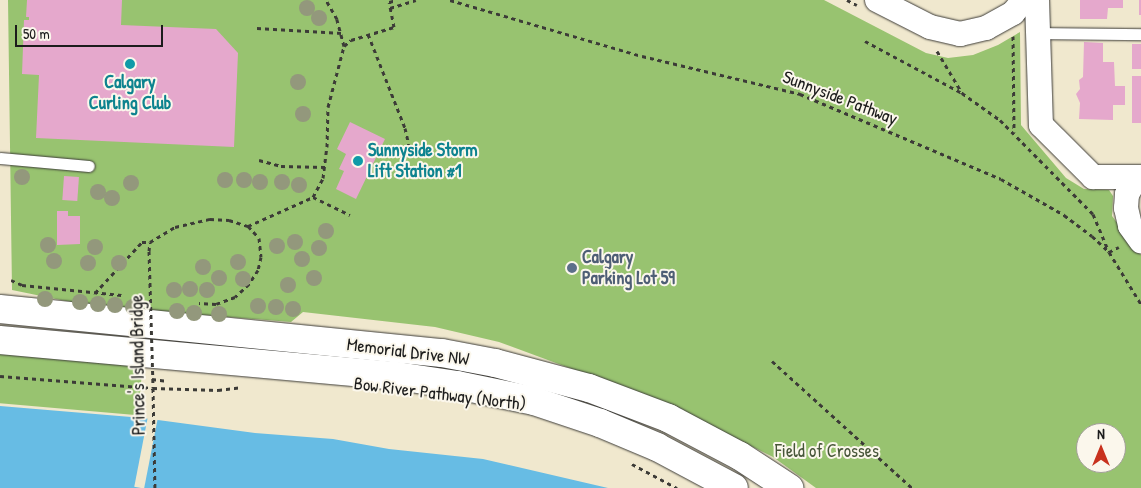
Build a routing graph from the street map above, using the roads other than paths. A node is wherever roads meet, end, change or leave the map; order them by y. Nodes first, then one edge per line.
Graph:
1 (877, 0) edge
2 (1037, 0) edge
3 (1018, 7) edge
4 (1039, 33) junction
5 (1141, 34) edge
6 (0, 158) edge
7 (89, 166) dead end
8 (1139, 177) edge
9 (1141, 240) edge
10 (0, 309) edge
11 (0, 340) edge
12 (734, 488) edge
13 (789, 488) edge

1 - 3 street
2 - 4 street
4 - 5 lane
4 - 8 street
6 - 7 lane
8 - 9 street
10 - 13 main road, Memorial Drive NW
11 - 12 main road, Memorial Drive NW

